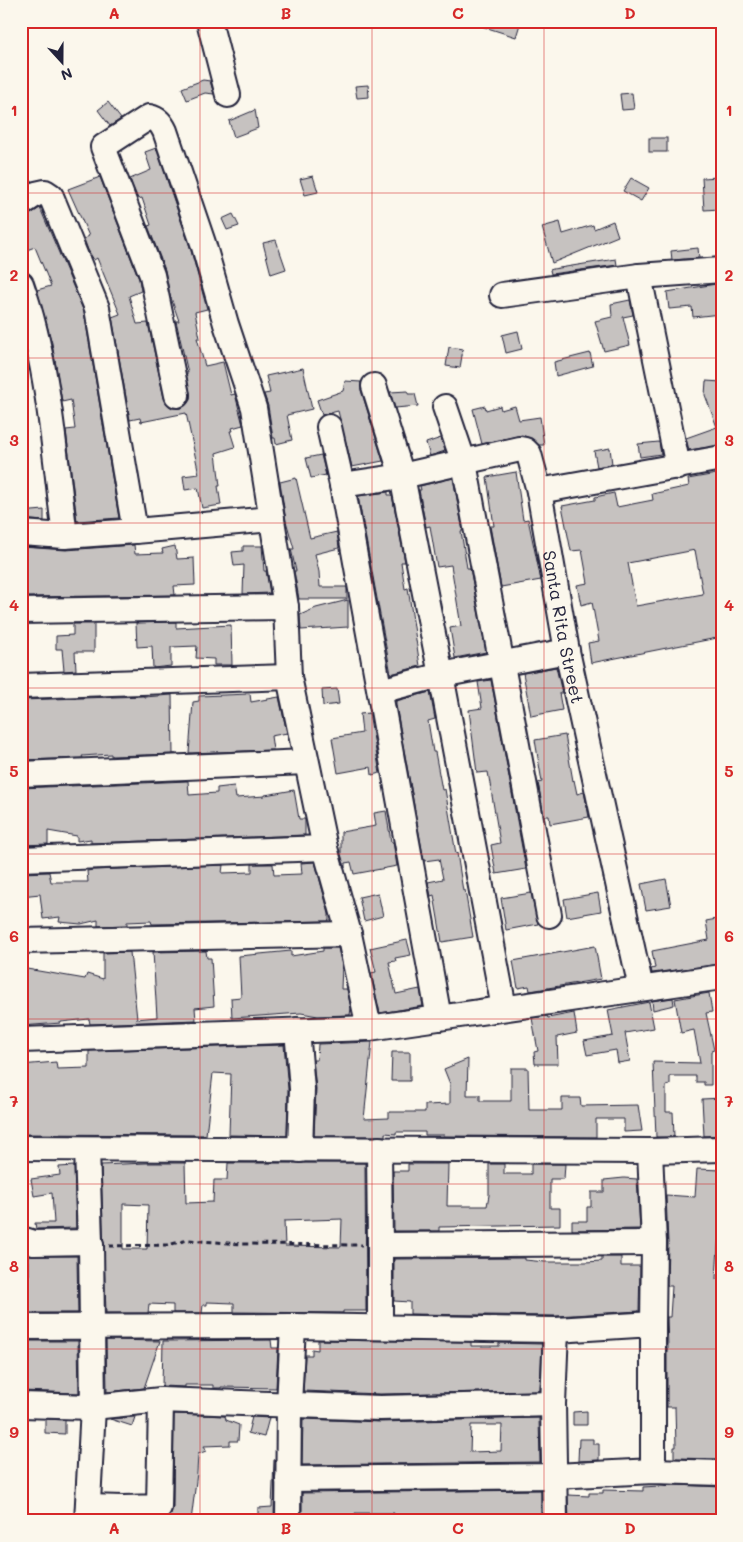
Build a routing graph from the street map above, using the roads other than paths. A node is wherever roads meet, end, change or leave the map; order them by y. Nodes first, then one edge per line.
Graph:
1 (209, 21) edge
2 (228, 94) dead end
3 (21, 204) edge
4 (722, 270) edge
5 (639, 276) junction
6 (21, 284) edge
7 (502, 295) dead end
8 (374, 386) dead end
9 (178, 395) dead end
10 (446, 406) dead end
11 (329, 427) dead end
12 (722, 458) edge
13 (464, 463) junction
14 (678, 467) junction
15 (402, 476) junction
16 (342, 485) junction
17 (539, 492) junction
18 (272, 519) junction
19 (135, 531) junction
20 (21, 533) edge
21 (65, 536) junction
22 (286, 607) junction
23 (21, 611) edge
24 (567, 651) junction
25 (503, 664) junction
26 (441, 675) junction
27 (289, 677) junction
28 (21, 686) edge
29 (380, 691) junction
30 (306, 762) junction
31 (21, 774) edge
32 (325, 848) junction
33 (21, 859) edge
34 (549, 915) dead end
35 (349, 934) junction
36 (21, 941) edge
37 (722, 977) edge
38 (641, 988) junction
39 (504, 1008) junction
40 (439, 1018) junction
41 (369, 1028) junction
42 (297, 1030) junction
43 (21, 1040) edge
44 (21, 1148) edge
45 (87, 1149) junction
46 (379, 1149) junction
47 (722, 1149) edge
48 (300, 1150) junction
49 (650, 1151) junction
50 (21, 1239) edge
51 (91, 1243) junction
52 (654, 1244) junction
53 (380, 1245) junction
54 (653, 1324) junction
55 (293, 1326) junction
56 (21, 1327) edge
57 (380, 1327) junction
58 (92, 1328) junction
59 (556, 1330) junction
60 (160, 1400) junction
61 (553, 1404) junction
62 (21, 1405) edge
63 (289, 1405) junction
64 (93, 1406) junction
65 (653, 1471) junction
66 (722, 1473) edge
67 (555, 1476) junction
68 (288, 1479) junction
69 (87, 1514) edge
70 (288, 1521) edge
71 (555, 1521) edge

1 - 2 street
3 - 19 street
4 - 5 street
5 - 7 street
5 - 14 street
6 - 21 street
8 - 15 street
9 - 18 street
10 - 13 street
11 - 16 street
12 - 14 street
13 - 15 street, Santa Rita Street
13 - 17 street, Santa Rita Street
13 - 25 street
14 - 17 street
15 - 16 street, Santa Rita Street
15 - 26 street
16 - 29 street
17 - 24 street, Santa Rita Street
18 - 19 street
18 - 22 street
19 - 21 street
20 - 21 street
22 - 23 street
22 - 27 street
24 - 25 street
24 - 38 street, Santa Rita Street
25 - 26 street
25 - 34 street
26 - 29 street
26 - 39 street
27 - 28 street
27 - 30 street
29 - 40 street
30 - 31 street
30 - 32 street
32 - 33 street
32 - 35 street
35 - 36 street
35 - 41 street
37 - 38 street
38 - 39 street
39 - 40 street
40 - 41 street
41 - 42 street
42 - 43 street
42 - 48 street
44 - 45 street
45 - 48 street
45 - 51 street
46 - 48 street
46 - 49 street
46 - 53 street
47 - 49 street
49 - 52 street
50 - 51 street
51 - 58 street
52 - 53 street
52 - 54 street
53 - 57 street
54 - 59 street
54 - 65 street
55 - 57 street
55 - 58 street
55 - 63 street
56 - 58 street
57 - 59 street
58 - 64 street
59 - 61 street
60 - 63 street
60 - 64 street
60 - 69 street
61 - 63 street
61 - 67 street
62 - 64 street
63 - 68 street
64 - 69 street
65 - 66 street
65 - 67 street
67 - 68 street
67 - 71 street
68 - 70 street

